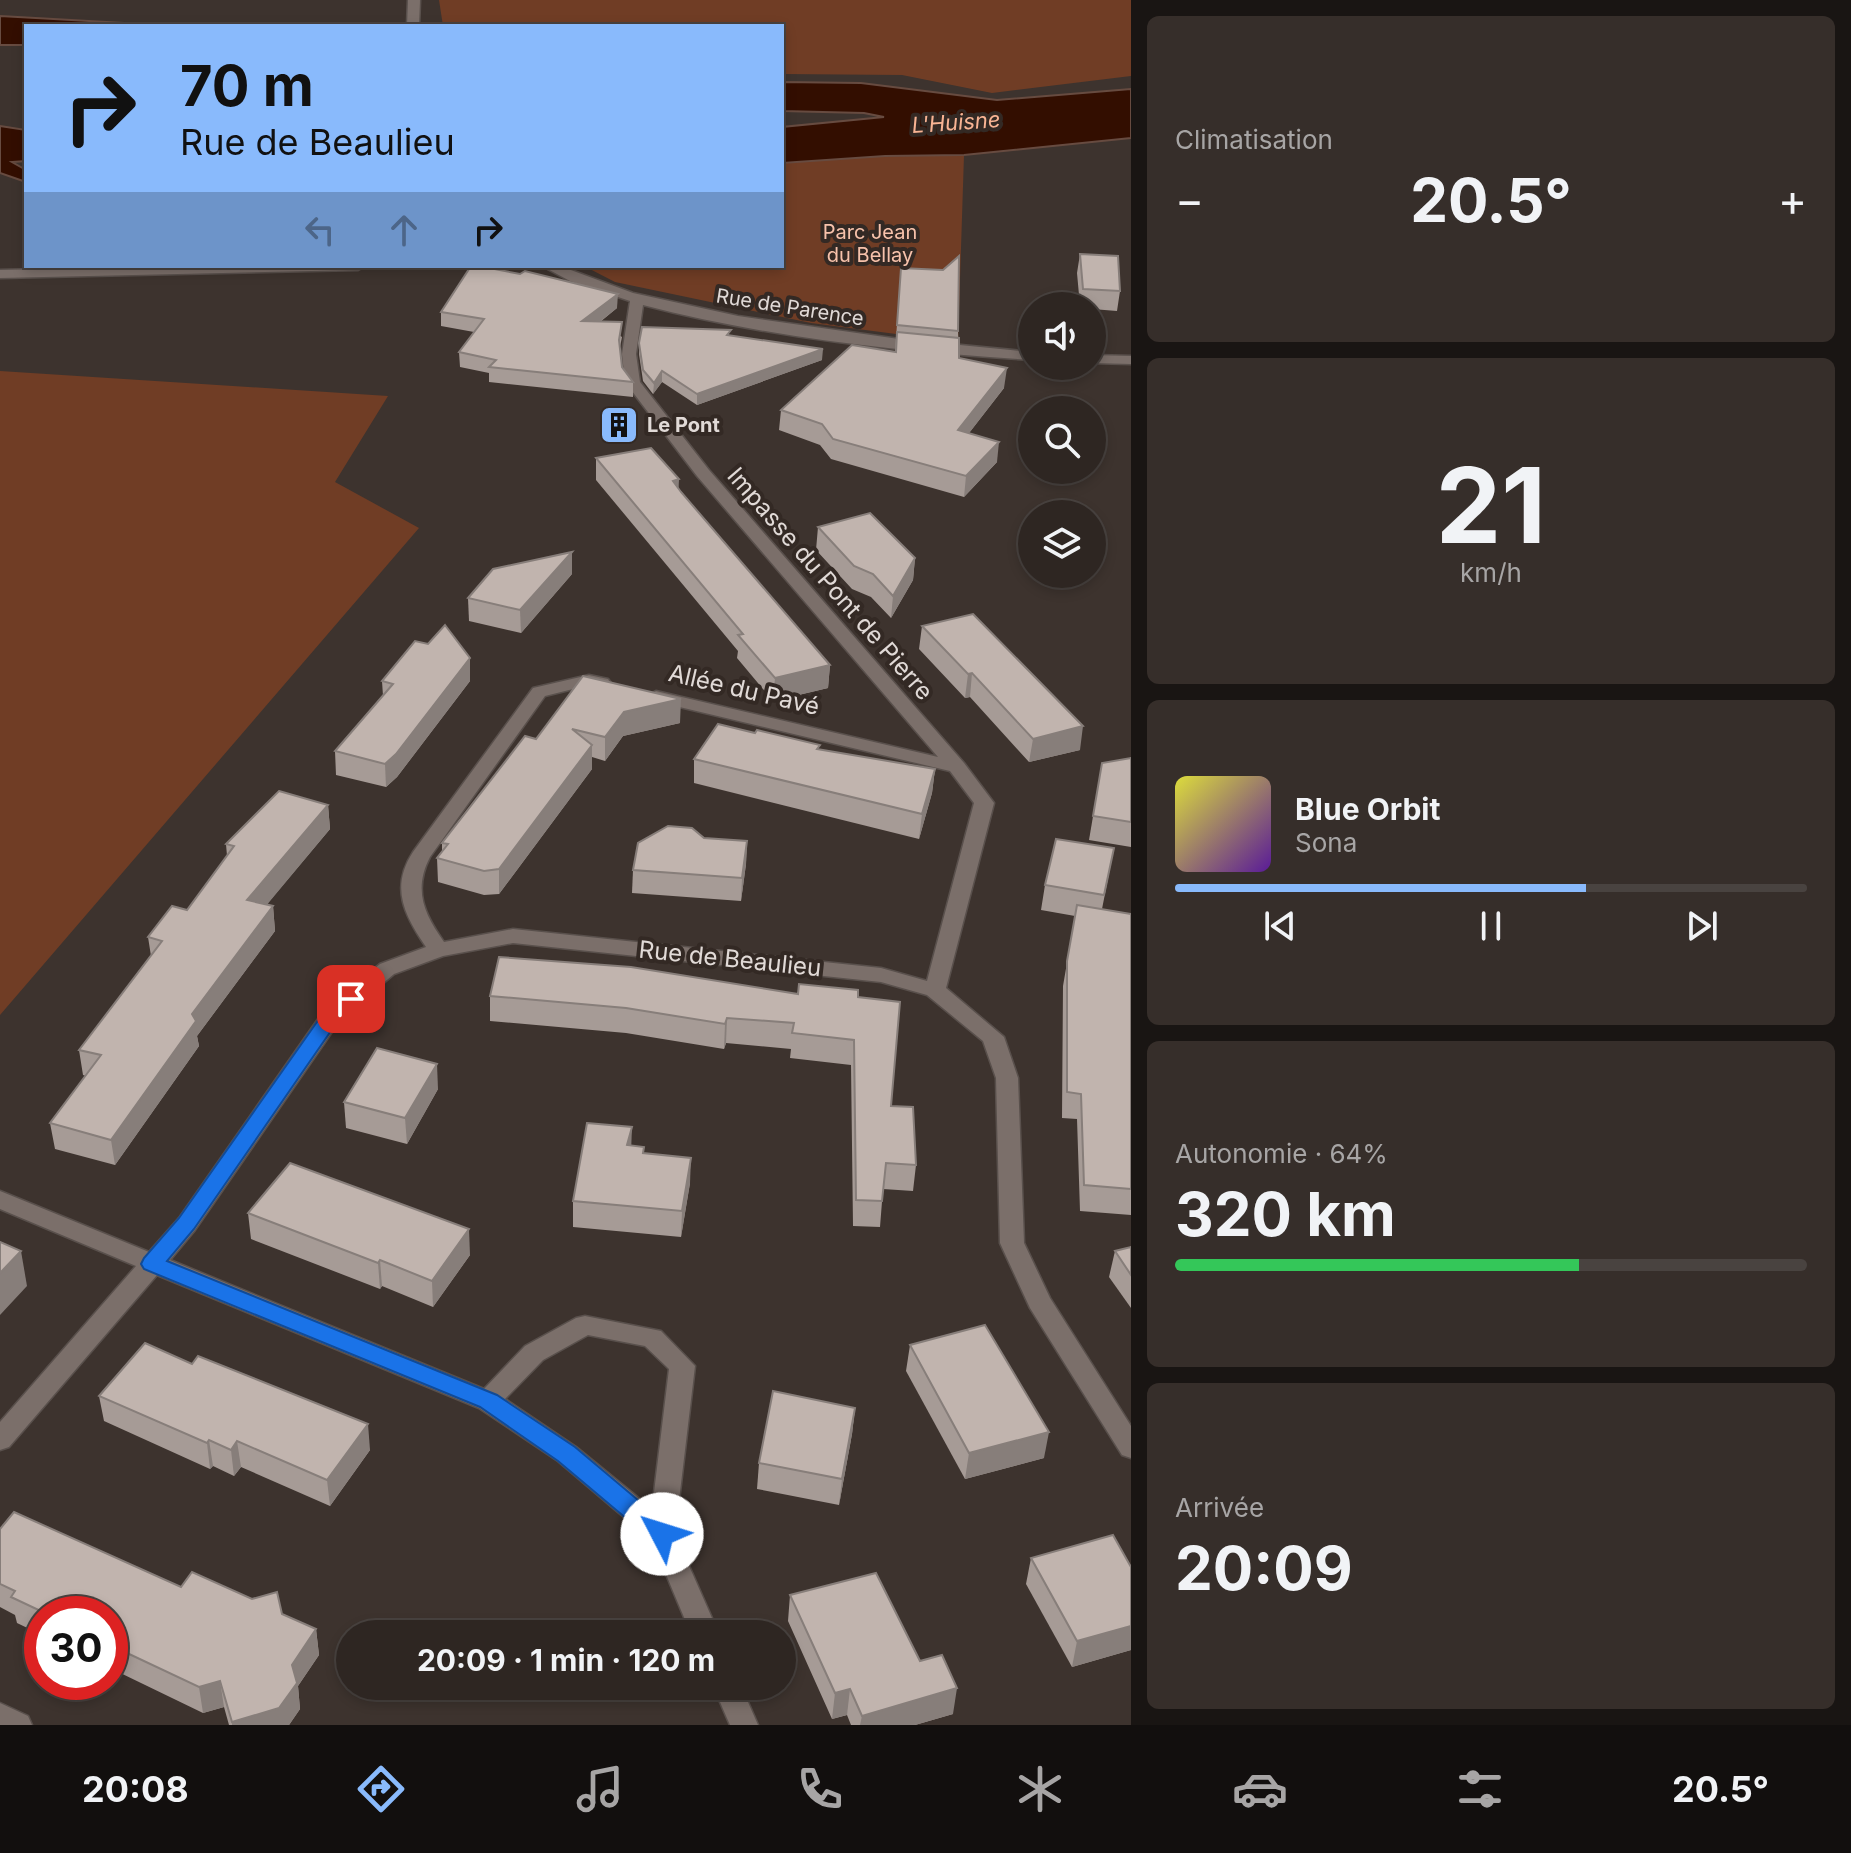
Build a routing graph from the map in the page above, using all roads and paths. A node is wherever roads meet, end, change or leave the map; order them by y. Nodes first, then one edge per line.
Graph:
1 (414, 0) edge
2 (413, 24) edge
3 (268, 268) edge
4 (553, 268) edge
5 (0, 274) edge
6 (637, 300) junction
7 (1018, 355) edge
8 (1106, 359) edge
9 (1131, 360) edge
10 (957, 767) junction
11 (439, 950) junction
12 (935, 990) junction
13 (0, 1200) edge
14 (152, 1264) junction
15 (488, 1401) junction
16 (0, 1440) edge
17 (1131, 1448) edge
18 (662, 1534) junction
19 (699, 1620) edge
20 (733, 1700) edge
21 (0, 1716) edge
22 (18, 1725) edge
23 (744, 1725) edge

1 - 2 street
3 - 5 street
4 - 6 street, Rue de Parence
6 - 7 street, Rue de Parence
6 - 10 street, Impasse du Pont de Pierre
8 - 9 street
10 - 11 street, Allée du Pavé
10 - 12 street
11 - 12 street, Rue de Beaulieu
11 - 14 street, Rue de Beaulieu
12 - 17 street, Rue de Beaulieu
13 - 14 street
14 - 15 street
14 - 16 street, Rue de Beaulieu
15 - 18 street
15 - 18 street
18 - 19 street
20 - 23 street
21 - 22 street

